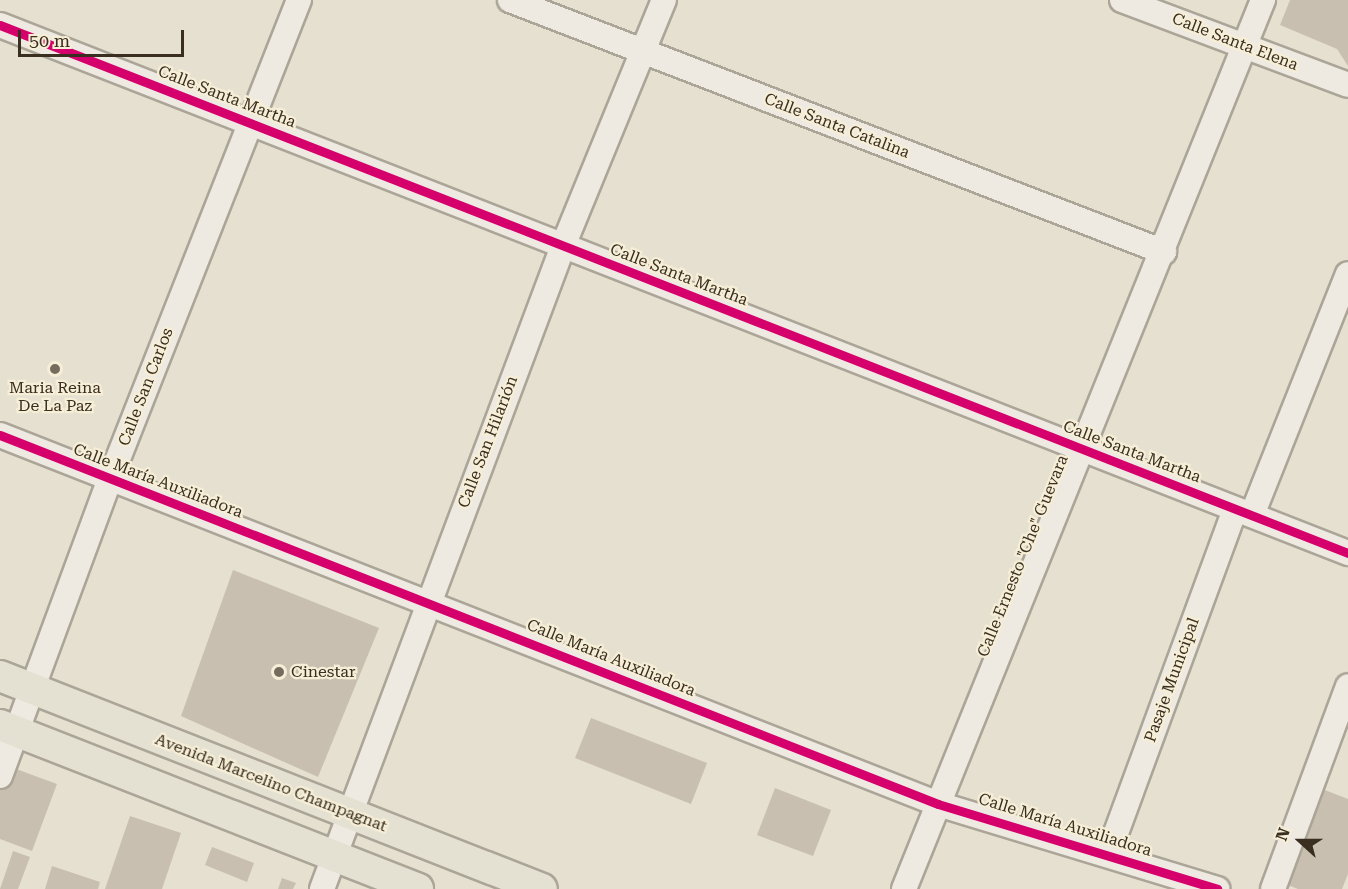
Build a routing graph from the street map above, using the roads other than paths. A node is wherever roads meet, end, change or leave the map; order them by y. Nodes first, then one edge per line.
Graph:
1 (299, 0) edge
2 (510, 0) edge
3 (664, 0) edge
4 (1122, 0) edge
5 (1263, 0) edge
6 (0, 25) edge
7 (1243, 45) junction
8 (644, 52) junction
9 (1348, 85) edge
10 (249, 122) junction
11 (563, 246) junction
12 (1164, 252) junction
13 (1348, 274) edge
14 (0, 435) edge
15 (1083, 449) junction
16 (110, 479) junction
17 (1244, 512) junction
18 (1348, 553) edge
19 (426, 601) junction
20 (0, 676) edge
21 (1348, 686) edge
22 (35, 690) junction
23 (10, 729) edge
24 (0, 776) edge
25 (938, 804) junction
26 (349, 813) junction
27 (1109, 852) junction
28 (333, 856) junction
29 (321, 889) edge
30 (417, 889) edge
31 (542, 889) edge
32 (904, 889) edge
33 (1217, 889) edge
34 (1273, 889) edge

1 - 10 street, Calle San Carlos
2 - 8 street, Calle Santa Catalina
3 - 8 street, Calle San Hilarión
4 - 7 street, Calle Santa Elena
5 - 7 street, Calle Ernesto "Che" Guevara
6 - 10 street, Calle Santa Martha
7 - 9 street, Calle Santa Elena
7 - 12 street, Calle Ernesto "Che" Guevara
8 - 11 street, Calle San Hilarión
8 - 12 street, Calle Santa Catalina
10 - 11 street, Calle Santa Martha
10 - 16 street, Calle San Carlos
11 - 15 street, Calle Santa Martha
11 - 19 street, Calle San Hilarión
12 - 15 street, Calle Ernesto "Che" Guevara
13 - 17 street, Pasaje Municipal
14 - 16 street, Calle María Auxiliadora
15 - 17 street, Calle Santa Martha
15 - 25 street, Calle Ernesto "Che" Guevara
16 - 19 street, Calle María Auxiliadora
16 - 22 street, Calle San Carlos
17 - 18 street, Calle Santa Martha
17 - 27 street, Pasaje Municipal
19 - 25 street, Calle María Auxiliadora
19 - 26 street, Calle San Hilarión
20 - 22 main road, Avenida Marcelino Champagnat
21 - 34 street
22 - 23 street, Calle San Carlos
22 - 26 main road, Avenida Marcelino Champagnat
23 - 24 street, Calle San Carlos
23 - 28 main road
25 - 27 street, Calle María Auxiliadora
25 - 32 street, Calle Ernesto "Che" Guevara
26 - 28 street, Calle San Hilarión
26 - 31 main road, Avenida Marcelino Champagnat
27 - 33 street, Calle María Auxiliadora
28 - 29 street, Calle San Hilarión
28 - 30 main road

